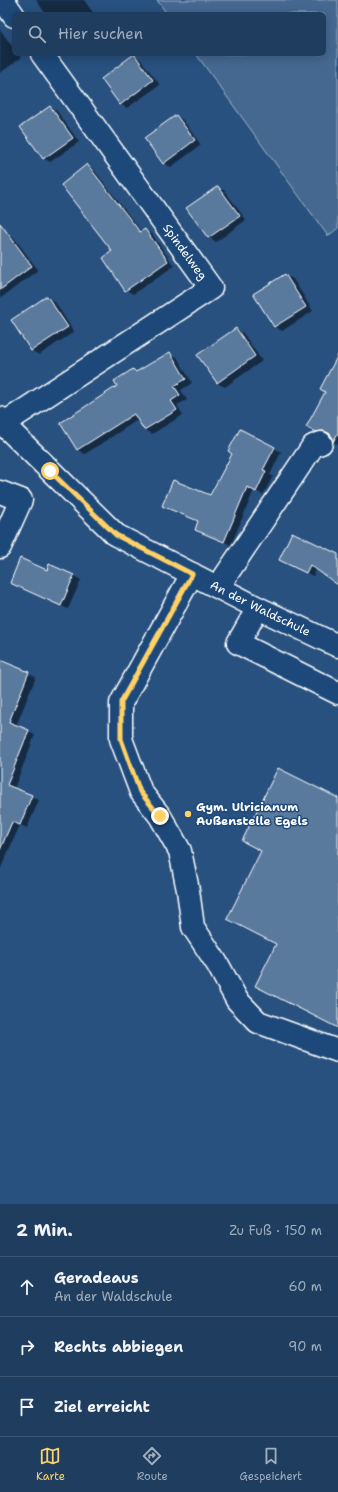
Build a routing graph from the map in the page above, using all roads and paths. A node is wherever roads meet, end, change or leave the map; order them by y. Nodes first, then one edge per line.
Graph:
1 (3, 0) edge
2 (12, 13) edge
3 (43, 56) edge
4 (2, 421) edge
5 (321, 443) dead end
6 (0, 492) edge
7 (0, 547) edge
8 (192, 574) junction
9 (218, 587) junction
10 (258, 608) junction
11 (338, 646) edge
12 (338, 693) edge
13 (338, 1051) edge

1 - 2 street
3 - 4 street, Spindelweg
4 - 8 street, An der Waldschule
5 - 9 street
6 - 7 street
8 - 9 street, An der Waldschule
8 - 13 street
9 - 10 street, An der Waldschule
10 - 11 street, An der Waldschule
10 - 12 street

